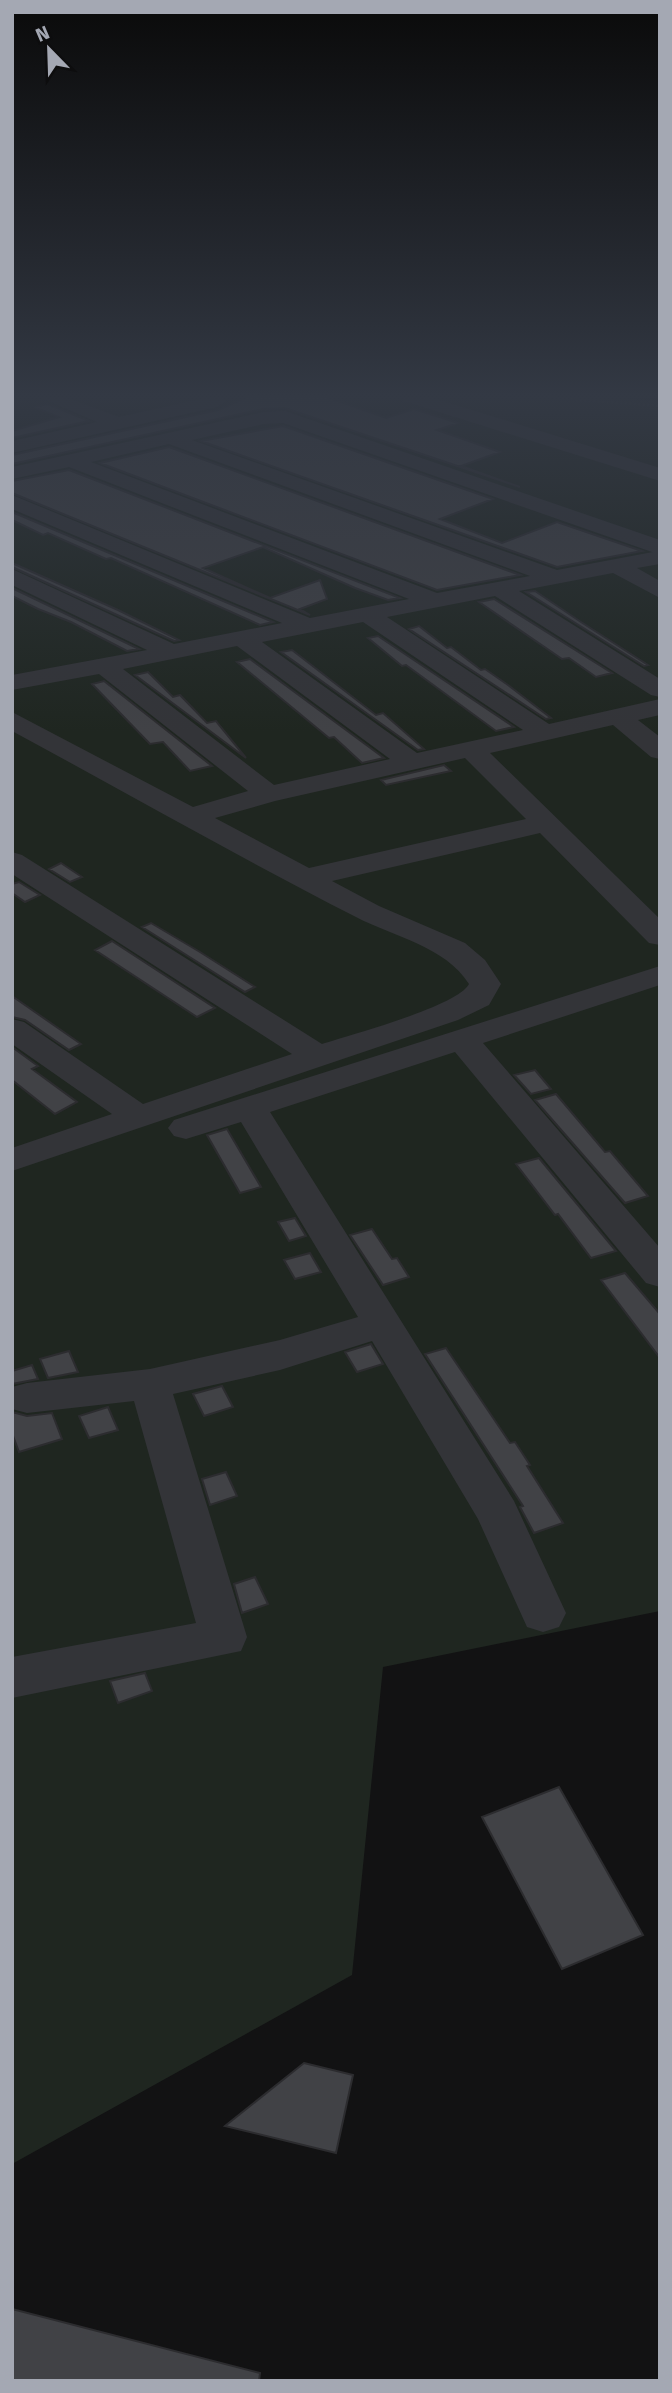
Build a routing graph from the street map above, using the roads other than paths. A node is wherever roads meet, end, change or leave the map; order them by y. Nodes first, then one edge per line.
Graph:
1 (30, 509) edge
2 (196, 509) edge
3 (366, 509) edge
4 (549, 509) edge
5 (660, 547) edge
6 (660, 556) edge
7 (618, 566) junction
8 (12, 576) edge
9 (558, 578) junction
10 (498, 588) junction
11 (660, 591) edge
12 (433, 600) junction
13 (365, 613) junction
14 (306, 625) junction
15 (241, 638) junction
16 (171, 652) junction
17 (103, 665) junction
18 (12, 683) edge
19 (660, 690) edge
20 (660, 707) edge
21 (618, 716) junction
22 (12, 720) edge
23 (544, 732) junction
24 (471, 749) junction
25 (660, 751) edge
26 (413, 763) junction
27 (269, 794) junction
28 (191, 816) junction
29 (545, 823) junction
30 (12, 861) edge
31 (305, 878) junction
32 (660, 936) edge
33 (660, 975) edge
34 (12, 1030) edge
35 (463, 1040) junction
36 (316, 1055) junction
37 (250, 1108) junction
38 (140, 1118) junction
39 (12, 1160) edge
40 (12, 1184) edge
41 (660, 1274) edge
42 (382, 1325) junction
43 (150, 1384) junction
44 (27, 1398) dead end
45 (543, 1613) dead end
46 (12, 1678) edge

1 - 14 street
2 - 12 street
3 - 9 street
4 - 5 street
6 - 7 street
7 - 9 street
7 - 11 street
8 - 16 street
9 - 10 street
10 - 12 street
10 - 19 street
12 - 13 street
13 - 14 street
13 - 23 street
14 - 15 street
15 - 16 street
15 - 26 street
16 - 17 street
17 - 18 street
17 - 27 street
20 - 21 street
21 - 23 street
21 - 25 street
22 - 28 street
23 - 24 street
24 - 26 street
24 - 29 street
26 - 27 street
27 - 28 street
28 - 31 street
29 - 31 street
29 - 32 street
30 - 36 street
31 - 36 street
33 - 35 street
34 - 38 street
35 - 37 street
35 - 41 street
36 - 38 street
37 - 40 street
37 - 42 street
38 - 39 street
42 - 43 street
42 - 45 street
43 - 44 street
43 - 46 street

